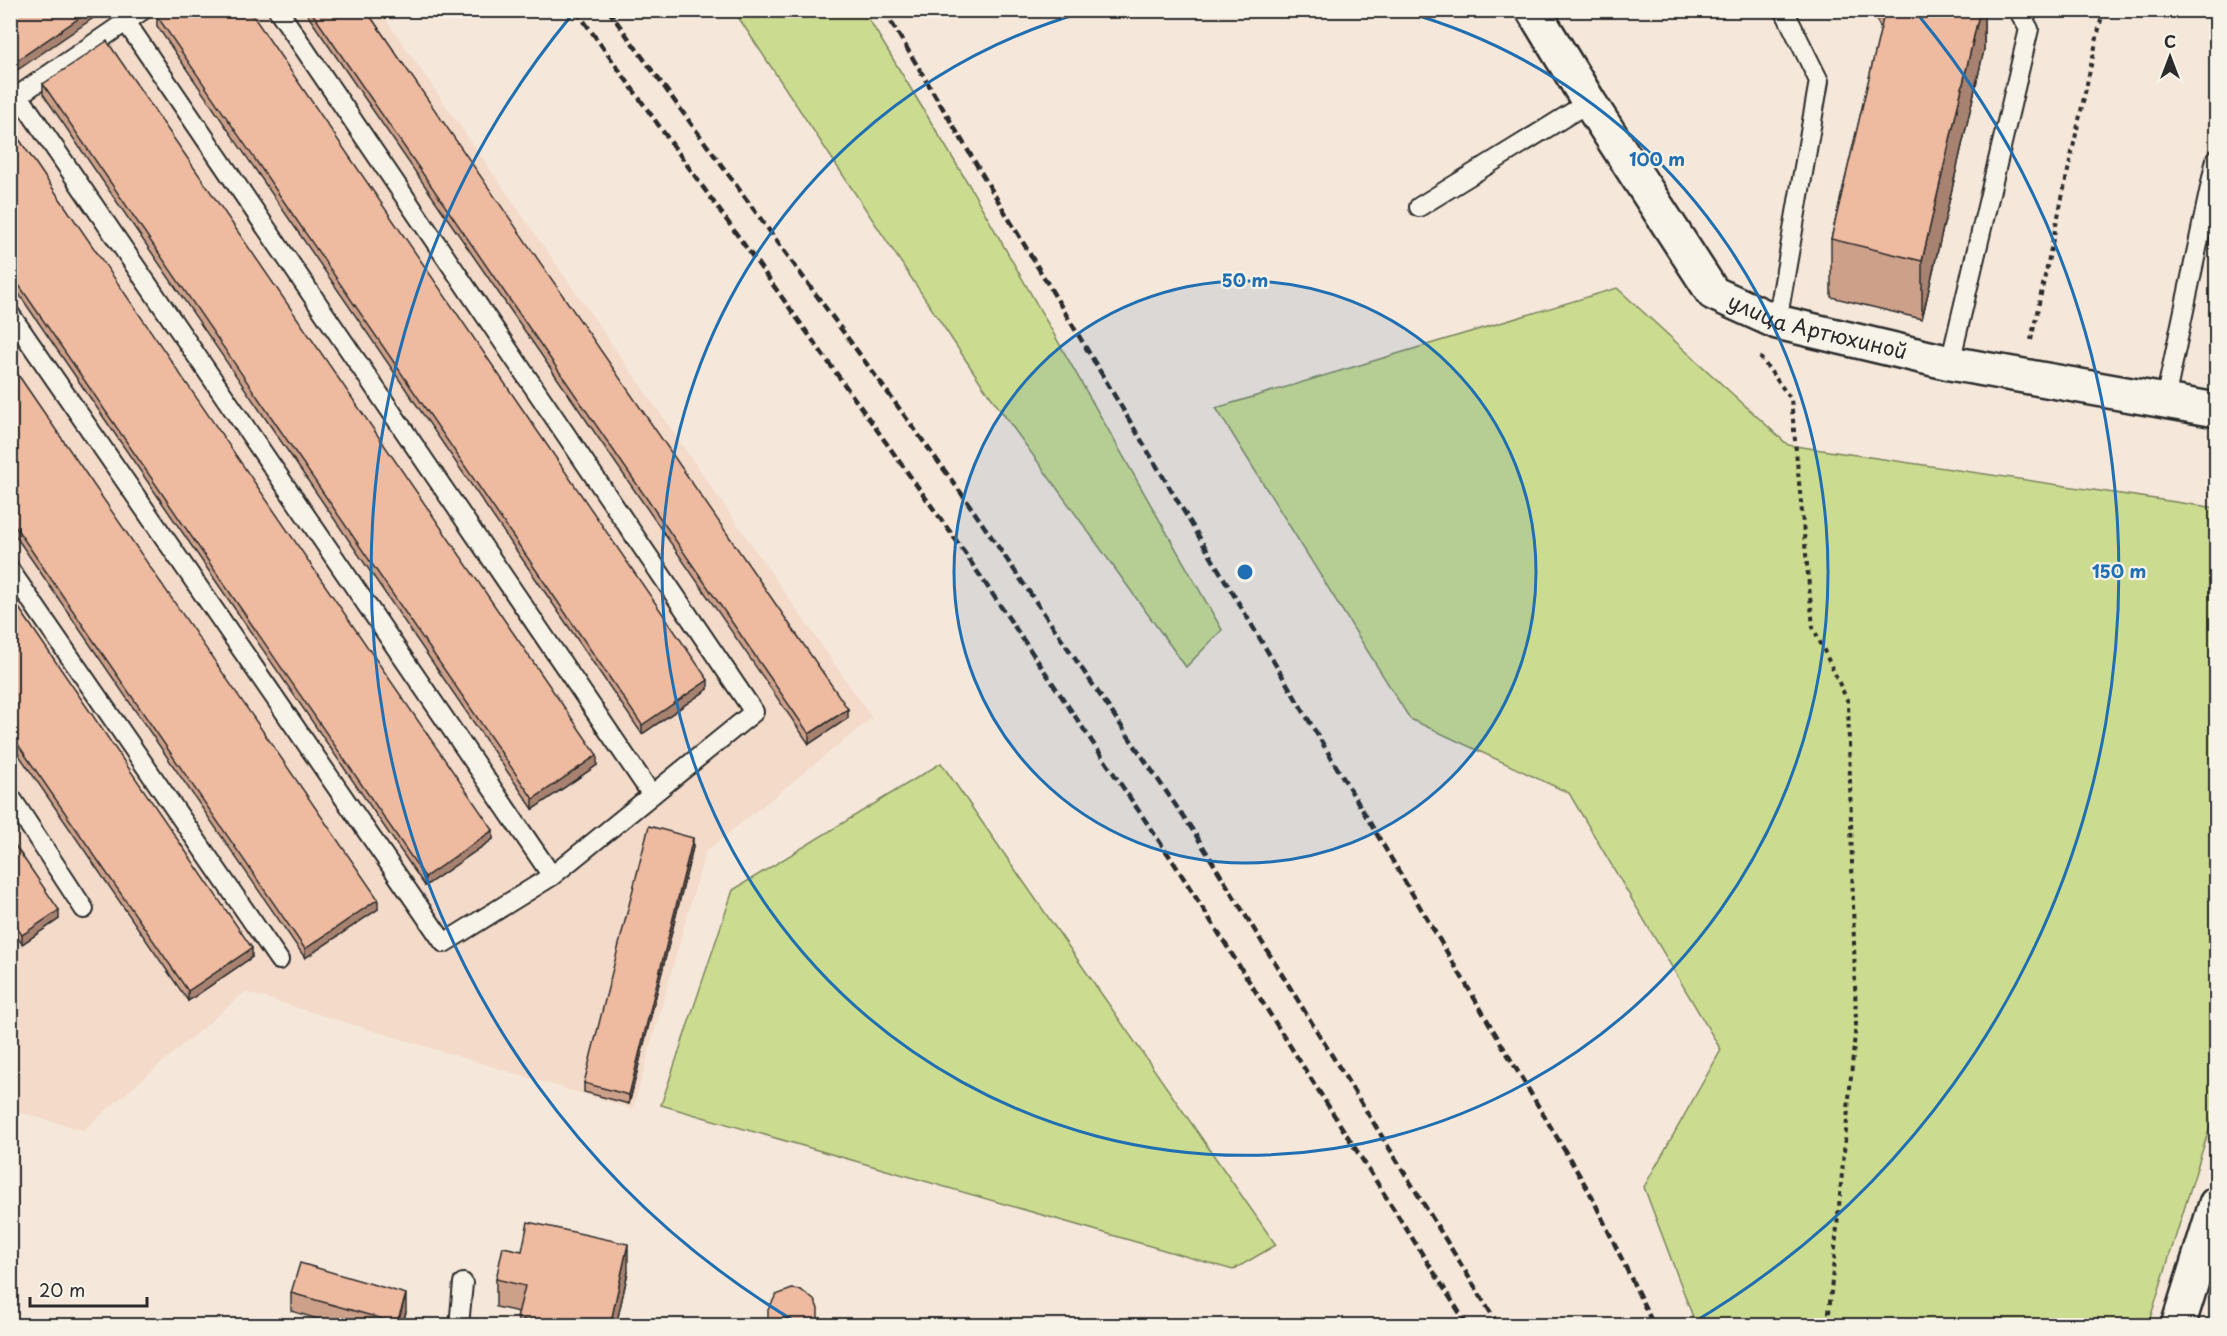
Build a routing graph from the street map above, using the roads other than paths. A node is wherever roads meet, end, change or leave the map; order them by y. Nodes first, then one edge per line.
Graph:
1 (142, 10) edge
2 (278, 10) edge
3 (1533, 10) edge
4 (1784, 10) edge
5 (2018, 10) edge
6 (126, 22) junction
7 (15, 99) edge
8 (1589, 102) junction
9 (2217, 159) edge
10 (1419, 207) dead end
11 (10, 314) edge
12 (1777, 322) junction
13 (1950, 363) junction
14 (2165, 400) junction
15 (2217, 410) edge
16 (10, 570) edge
17 (652, 795) junction
18 (10, 796) edge
19 (552, 876) junction
20 (84, 909) dead end
21 (279, 960) dead end
22 (2217, 1204) edge
23 (464, 1283) dead end
24 (459, 1326) edge
25 (2178, 1326) edge

1 - 6 lane
2 - 17 lane
3 - 8 street, улица Артюхиной
4 - 12 lane
5 - 13 lane
6 - 7 lane
6 - 17 lane
7 - 19 lane
8 - 10 lane
8 - 12 street, улица Артюхиной
9 - 14 lane
11 - 19 lane
12 - 13 street, улица Артюхиной
13 - 14 street, улица Артюхиной
14 - 15 street, улица Артюхиной
16 - 21 lane
17 - 19 lane
18 - 20 lane
22 - 25 street
23 - 24 lane

